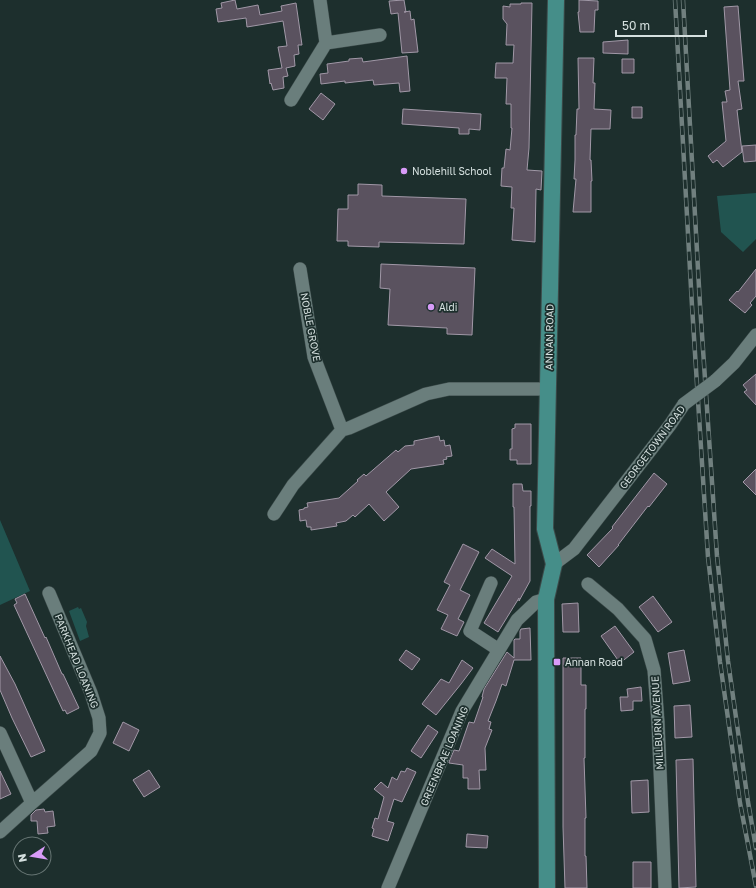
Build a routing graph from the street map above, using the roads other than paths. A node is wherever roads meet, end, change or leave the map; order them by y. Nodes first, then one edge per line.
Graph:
1 (320, 0) edge
2 (556, 0) edge
3 (380, 35) dead end
4 (326, 43) junction
5 (291, 100) dead end
6 (300, 269) dead end
7 (754, 344) edge
8 (548, 389) junction
9 (342, 430) junction
10 (274, 514) dead end
11 (554, 564) junction
12 (491, 583) dead end
13 (588, 584) dead end
14 (49, 593) dead end
15 (546, 599) junction
16 (499, 650) junction
17 (0, 733) edge
18 (32, 802) junction
19 (0, 832) edge
20 (388, 888) edge
21 (547, 888) edge
22 (665, 888) edge

1 - 4 street
2 - 8 main road, ANNAN ROAD
3 - 4 street
4 - 5 street
6 - 9 street, NOBLE GROVE
7 - 11 street, GEORGETOWN ROAD, bridge
8 - 9 street
8 - 11 main road, ANNAN ROAD
9 - 10 street
11 - 15 main road, ANNAN ROAD
12 - 16 street
13 - 22 street, MILLBURN AVENUE
14 - 18 street, PARKHEAD LOANING
15 - 16 street, GREENBRAE LOANING
15 - 21 main road, ANNAN ROAD
16 - 20 street, GREENBRAE LOANING
17 - 18 street
18 - 19 street, PARKHEAD LOANING

